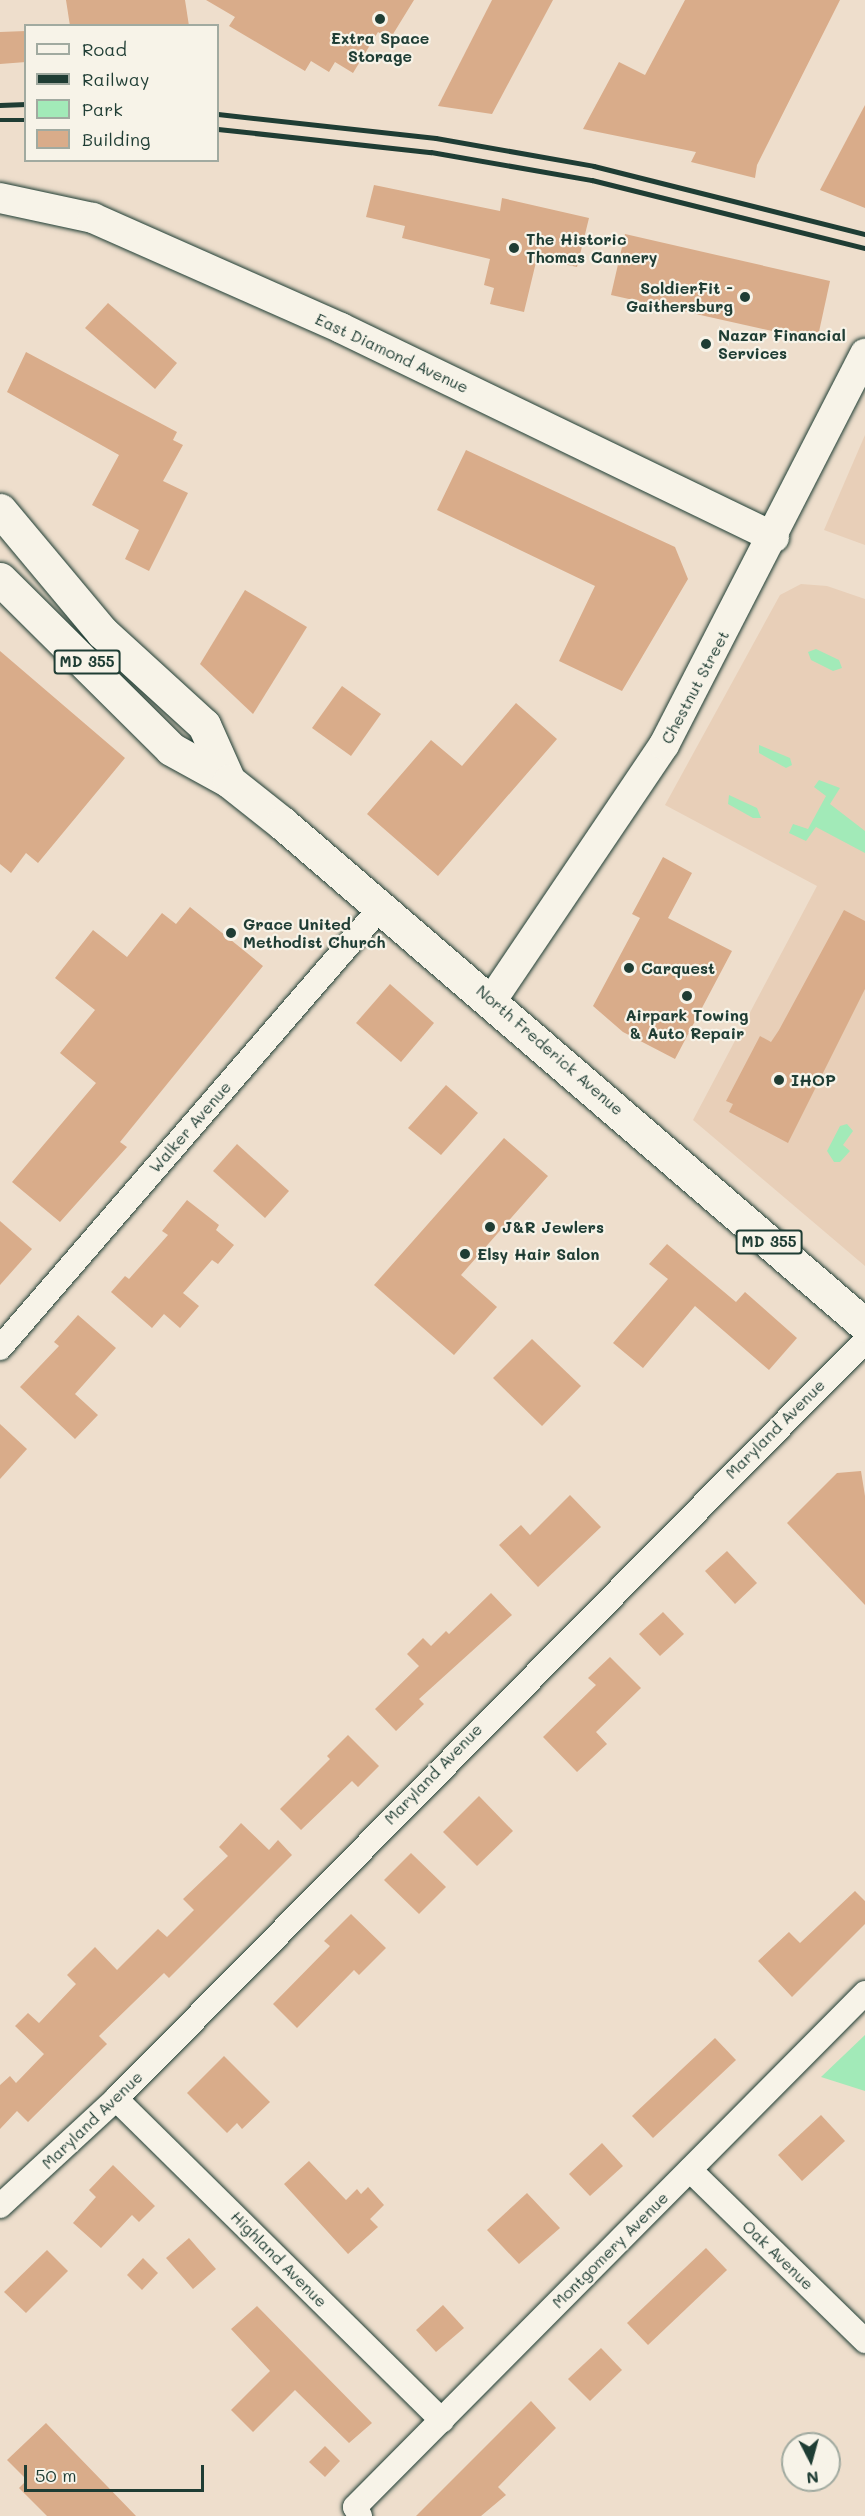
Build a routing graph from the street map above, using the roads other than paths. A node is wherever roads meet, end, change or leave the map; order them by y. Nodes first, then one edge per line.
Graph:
1 (0, 198) edge
2 (865, 354) edge
3 (0, 510) edge
4 (774, 537) junction
5 (0, 579) edge
6 (230, 781) junction
7 (382, 906) junction
8 (492, 1000) junction
9 (865, 1325) edge
10 (865, 1341) edge
11 (0, 1348) edge
12 (865, 1993) edge
13 (116, 2099) junction
14 (690, 2170) junction
15 (0, 2206) edge
16 (865, 2341) edge
17 (442, 2420) junction
18 (358, 2511) edge

1 - 4 street, East Diamond Avenue
2 - 4 street, Chestnut Street
3 - 6 main road, North Frederick Avenue / MD 355
4 - 8 street, Chestnut Street
5 - 6 main road, North Frederick Avenue / MD 355
6 - 7 main road, North Frederick Avenue / MD 355
7 - 8 main road, North Frederick Avenue / MD 355
7 - 11 street, Walker Avenue
8 - 9 main road, North Frederick Avenue / MD 355
10 - 13 street, Maryland Avenue
12 - 14 street, Montgomery Avenue
13 - 15 street, Maryland Avenue
13 - 17 street, Highland Avenue
14 - 16 street, Oak Avenue
14 - 17 street, Montgomery Avenue
17 - 18 street, Montgomery Avenue

